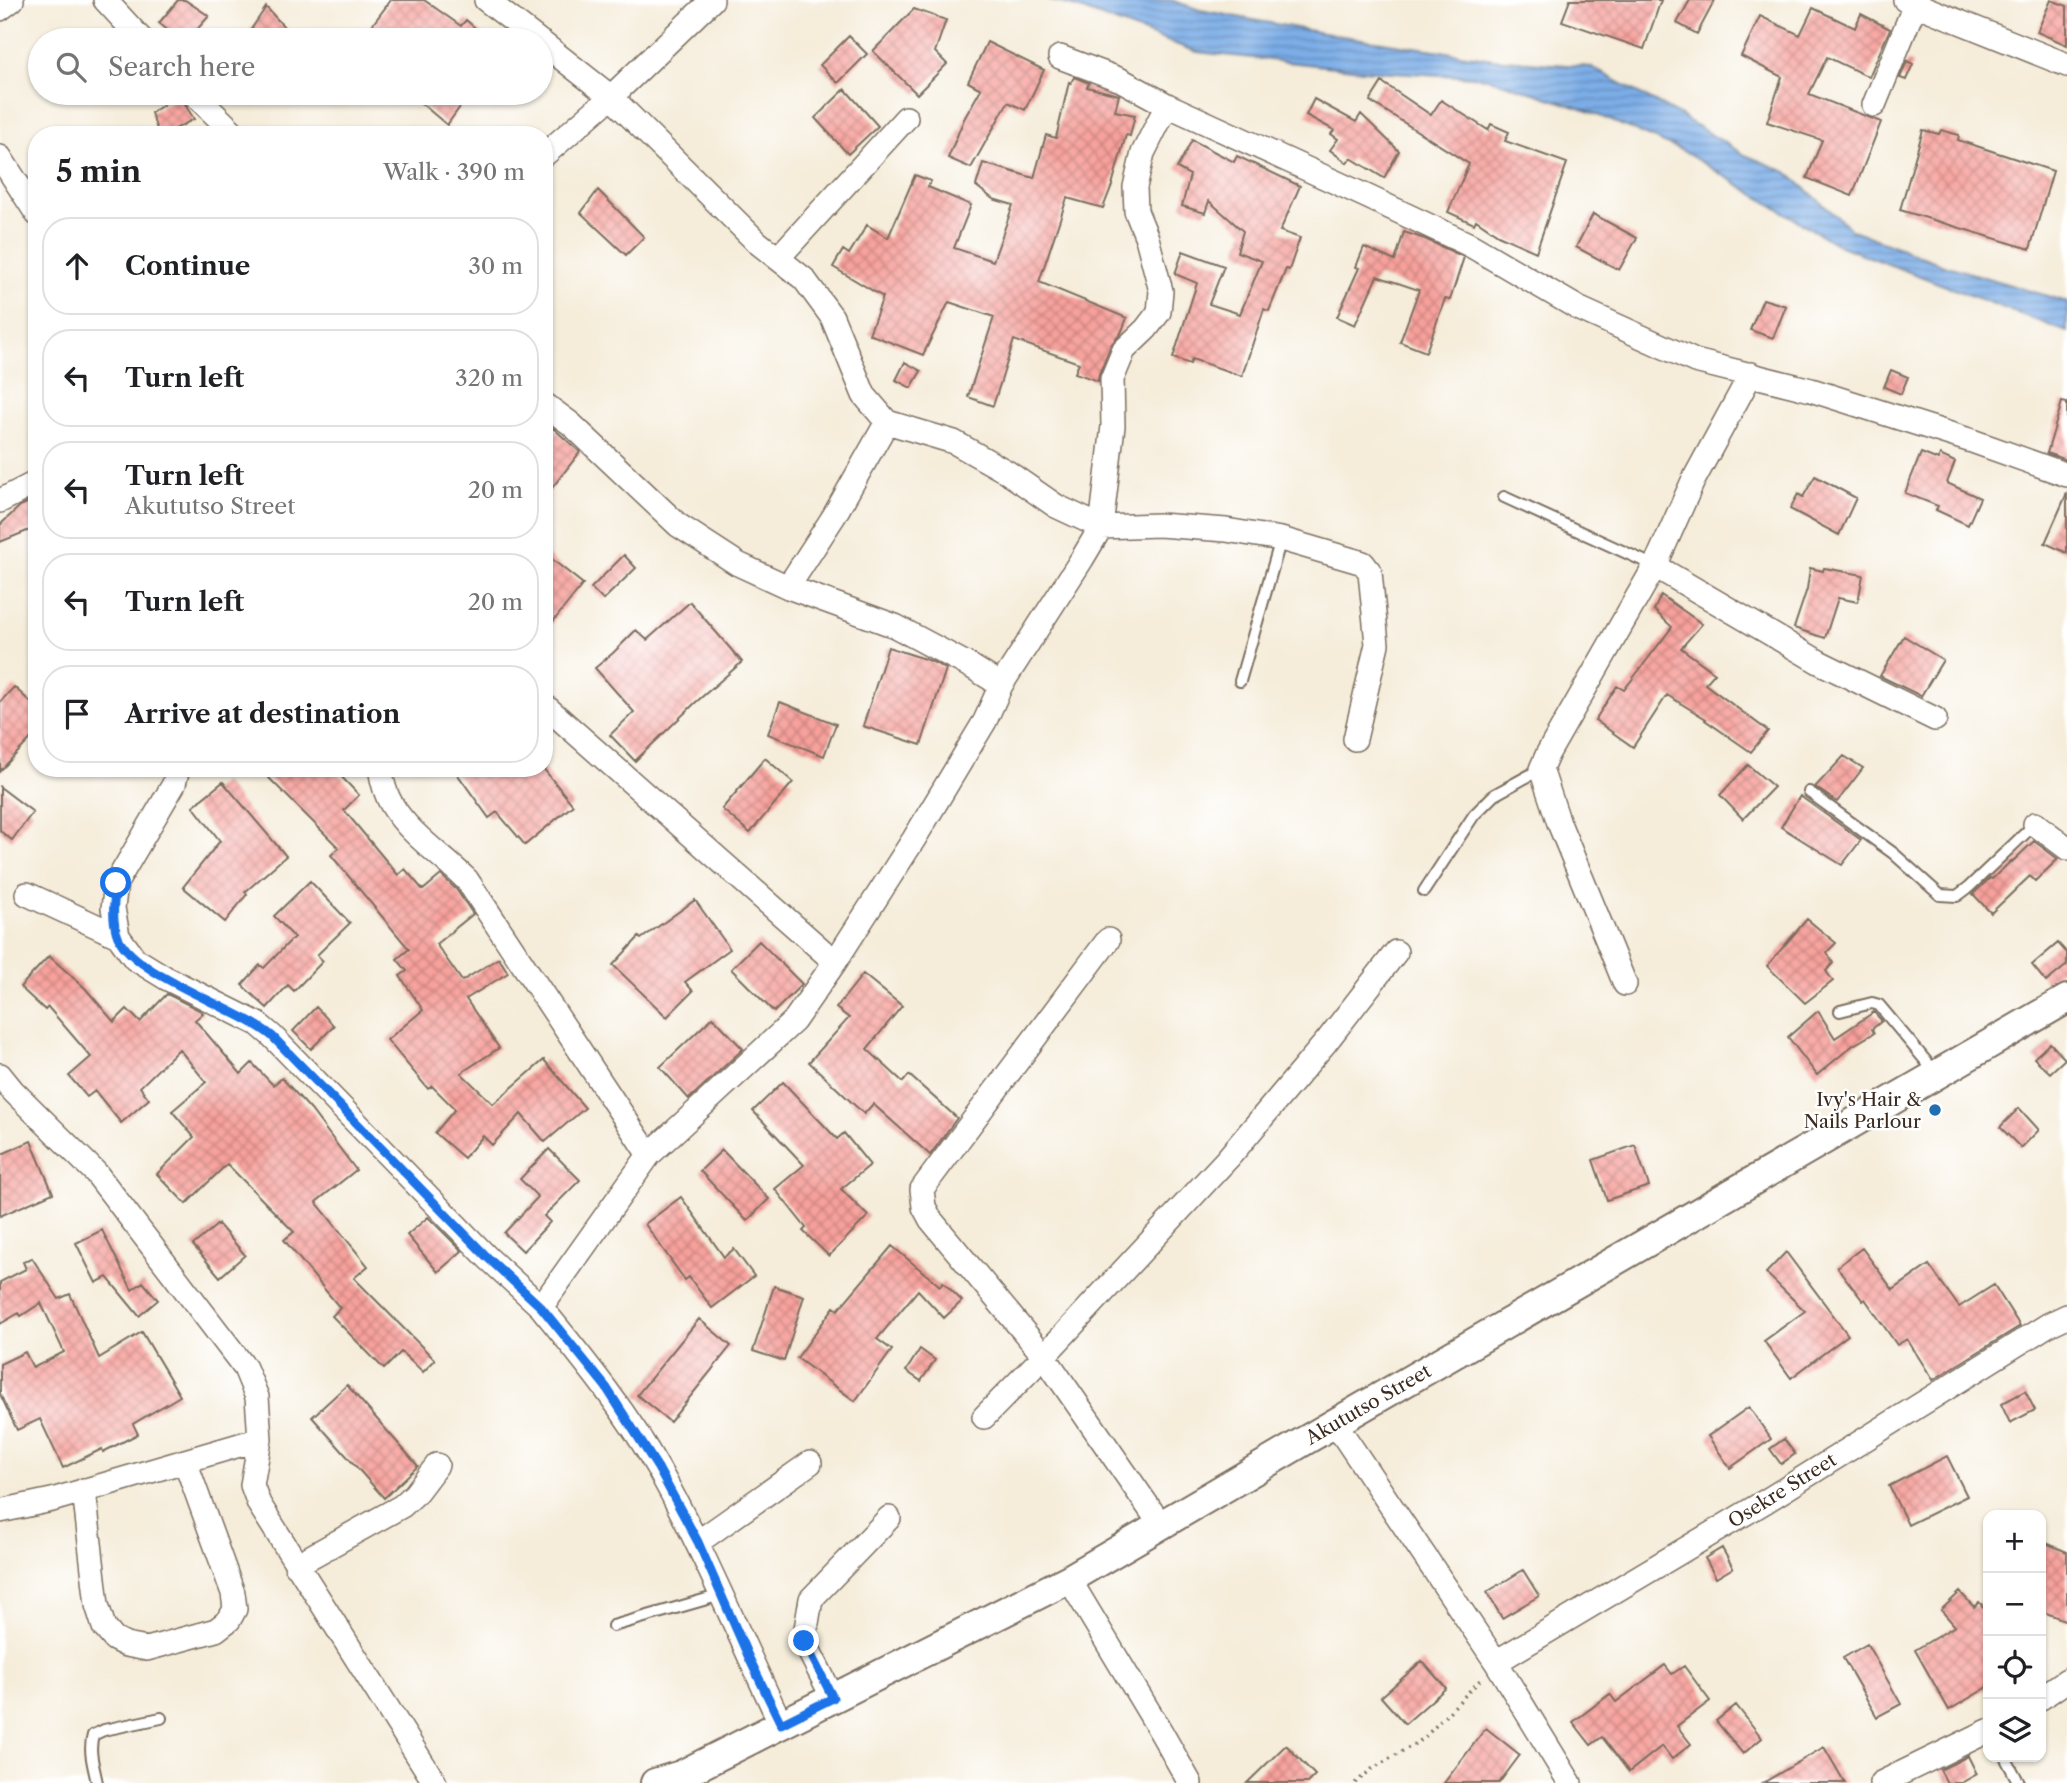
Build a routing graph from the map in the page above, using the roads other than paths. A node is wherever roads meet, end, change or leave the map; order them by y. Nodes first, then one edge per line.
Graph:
1 (12, 0) edge
2 (105, 0) edge
3 (486, 0) edge
4 (712, 0) edge
5 (1913, 1) edge
6 (0, 9) edge
7 (131, 28) edge
8 (522, 28) edge
9 (553, 52) edge
10 (1060, 57) dead end
11 (2067, 65) edge
12 (611, 97) junction
13 (205, 105) edge
14 (1167, 105) junction
15 (1874, 105) dead end
16 (906, 118) dead end
17 (227, 126) edge
18 (553, 147) edge
19 (0, 157) edge
20 (28, 200) edge
21 (778, 258) junction
22 (1751, 374) junction
23 (553, 411) edge
24 (887, 422) junction
25 (2067, 475) edge
26 (28, 486) edge
27 (1504, 496) dead end
28 (0, 500) edge
29 (1101, 527) junction
30 (1281, 539) junction
31 (1655, 566) junction
32 (788, 587) junction
33 (1240, 681) dead end
34 (1001, 685) junction
35 (553, 713) edge
36 (1935, 719) dead end
37 (1355, 739) dead end
38 (1541, 769) junction
39 (176, 777) edge
40 (383, 777) edge
41 (1809, 792) dead end
42 (2035, 824) joint
43 (2067, 848) edge
44 (1424, 891) dead end
45 (27, 894) dead end
46 (118, 936) junction
47 (1108, 940) dead end
48 (1396, 952) dead end
49 (835, 962) junction
50 (1625, 984) dead end
51 (2067, 999) edge
52 (1840, 1011) dead end
53 (0, 1075) edge
54 (1937, 1075) junction
55 (649, 1155) junction
56 (541, 1307) junction
57 (2067, 1316) edge
58 (1044, 1356) junction
59 (984, 1417) dead end
60 (1335, 1423) junction
61 (260, 1439) junction
62 (186, 1461) junction
63 (810, 1463) dead end
64 (437, 1465) dead end
65 (84, 1490) junction
66 (0, 1511) edge
67 (889, 1518) dead end
68 (1161, 1525) junction
69 (698, 1542) junction
70 (296, 1565) junction
71 (1069, 1580) junction
72 (721, 1595) junction
73 (613, 1626) dead end
74 (1496, 1662) junction
75 (2067, 1680) edge
76 (2046, 1695) edge
77 (833, 1698) junction
78 (161, 1718) dead end
79 (781, 1724) junction
80 (1983, 1733) edge
81 (2008, 1762) edge
82 (674, 1780) edge
83 (97, 1783) edge
84 (435, 1783) edge
85 (1190, 1783) edge
86 (1570, 1783) edge
87 (1881, 1783) edge
88 (2019, 1783) edge

1 - 6 street
2 - 7 street
3 - 8 street
4 - 12 street
5 - 11 street
5 - 15 street
9 - 12 street
10 - 14 street
12 - 18 street
12 - 21 street
13 - 17 street
14 - 22 street
14 - 29 street
16 - 21 street
19 - 20 street
21 - 24 street
22 - 25 street
22 - 31 street
23 - 32 street
24 - 29 street
24 - 32 street
26 - 28 street
27 - 31 lane
29 - 30 street
29 - 34 street
30 - 33 lane
30 - 37 street
31 - 36 street
31 - 38 street
32 - 34 street
34 - 49 street
35 - 49 street
38 - 44 lane
38 - 50 street
39 - 46 street
40 - 55 street
41 - 42 lane
42 - 43 street
45 - 46 street
46 - 56 street
47 - 58 street
48 - 58 street
49 - 55 street
51 - 54 street, Akututso Street
52 - 54 lane
53 - 61 street
54 - 60 street, Akututso Street
55 - 56 street
56 - 69 street
57 - 74 street, Osekre Street
58 - 59 street
58 - 68 street
60 - 68 street, Akututso Street
60 - 74 street
61 - 62 street
61 - 70 street
62 - 65 street
62 - 65 street
63 - 69 street
64 - 70 street
65 - 66 street
67 - 77 street
68 - 71 street, Akututso Street
69 - 72 street
70 - 84 street
71 - 77 street, Akututso Street
71 - 85 street
72 - 73 lane
72 - 79 street
74 - 86 street
75 - 76 street
77 - 79 street, Akututso Street
78 - 83 lane
79 - 82 street, Akututso Street
80 - 87 street
81 - 88 lane

